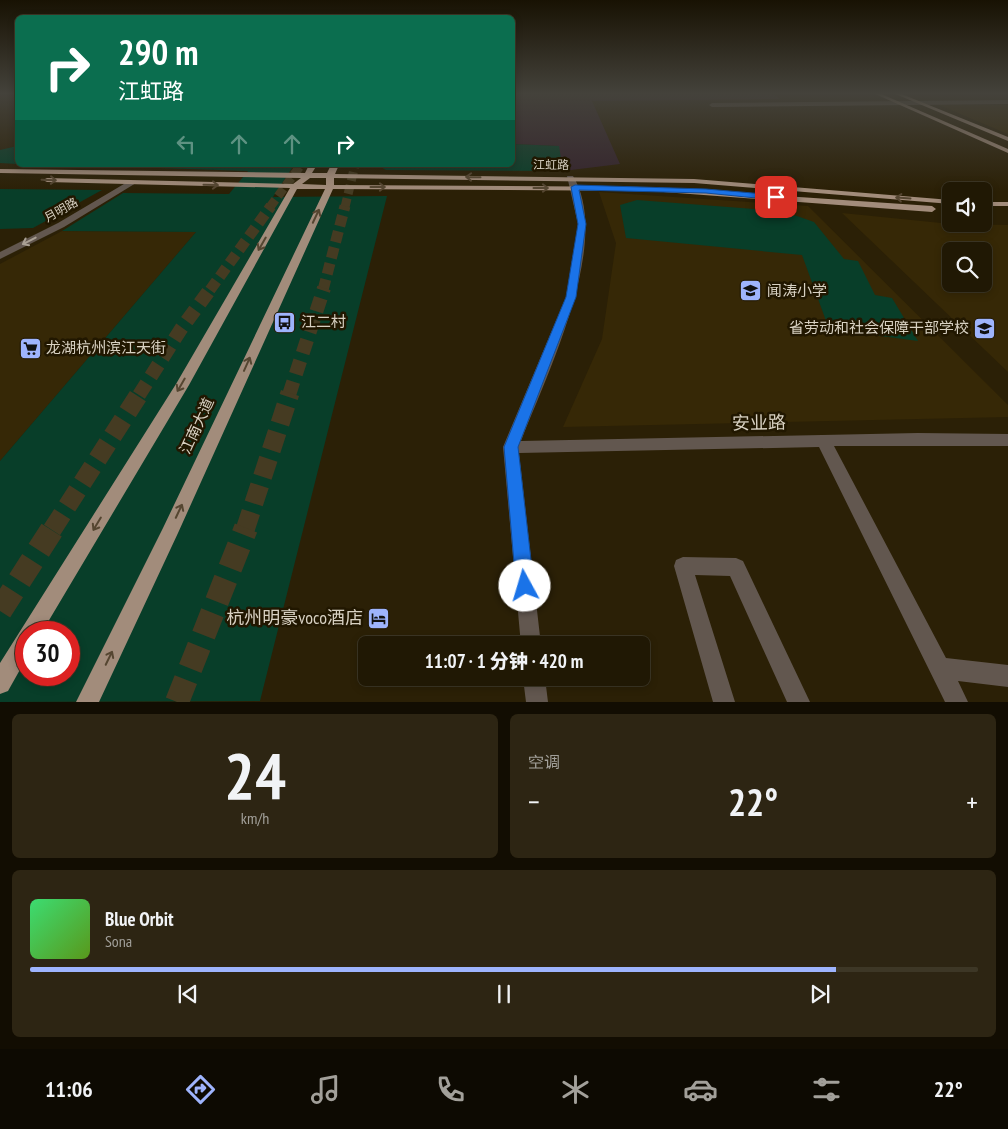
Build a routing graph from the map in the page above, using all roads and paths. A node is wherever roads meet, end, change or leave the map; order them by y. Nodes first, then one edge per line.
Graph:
1 (950, 126) edge
2 (977, 126) edge
3 (1008, 139) edge
4 (1008, 151) edge
5 (290, 167) edge
6 (312, 167) edge
7 (334, 167) edge
8 (361, 167) edge
9 (0, 171) edge
10 (284, 175) junction
11 (357, 175) junction
12 (306, 176) junction
13 (0, 179) edge
14 (330, 181) junction
15 (132, 183) junction
16 (573, 183) junction
17 (295, 186) junction
18 (942, 201) edge
19 (992, 204) edge
20 (1008, 204) edge
21 (942, 209) edge
22 (992, 210) edge
23 (1008, 211) edge
24 (0, 256) edge
25 (1008, 440) edge
26 (824, 441) junction
27 (511, 447) junction
28 (38, 621) edge
29 (530, 636) edge
30 (15, 658) edge
31 (940, 668) junction
32 (1008, 676) edge
33 (0, 683) edge
34 (535, 686) edge
35 (87, 702) edge
36 (537, 702) edge
37 (724, 702) edge
38 (799, 702) edge
39 (956, 702) edge

1 - 4 main road
2 - 3 main road
5 - 10 main road
6 - 12 main road
7 - 14 main road, 江南大道
8 - 11 main road
9 - 10 main road, 江虹路
10 - 12 main road, 江虹路
10 - 17 main road
11 - 14 main road
16 -> 11 main road, 江虹路
12 - 14 main road, 江虹路
12 - 17 main road
13 -> 15 main road, 江虹路
14 -> 16 main road, 江虹路
14 - 17 main road, 江虹路
35 -> 14 main road, 江南大道
15 -> 17 main road, 江虹路
15 -> 24 street, 月明路
18 -> 16 main road, 江虹路
16 - 21 main road, 江虹路
16 - 27 street
17 -> 28 main road
19 - 20 main road
22 - 23 main road
25 - 26 street, 安业路
26 - 27 street, 安业路
26 - 31 street
27 - 29 street
30 - 33 main road
31 - 32 street
31 - 39 street
34 - 36 street
37 - 38 street

